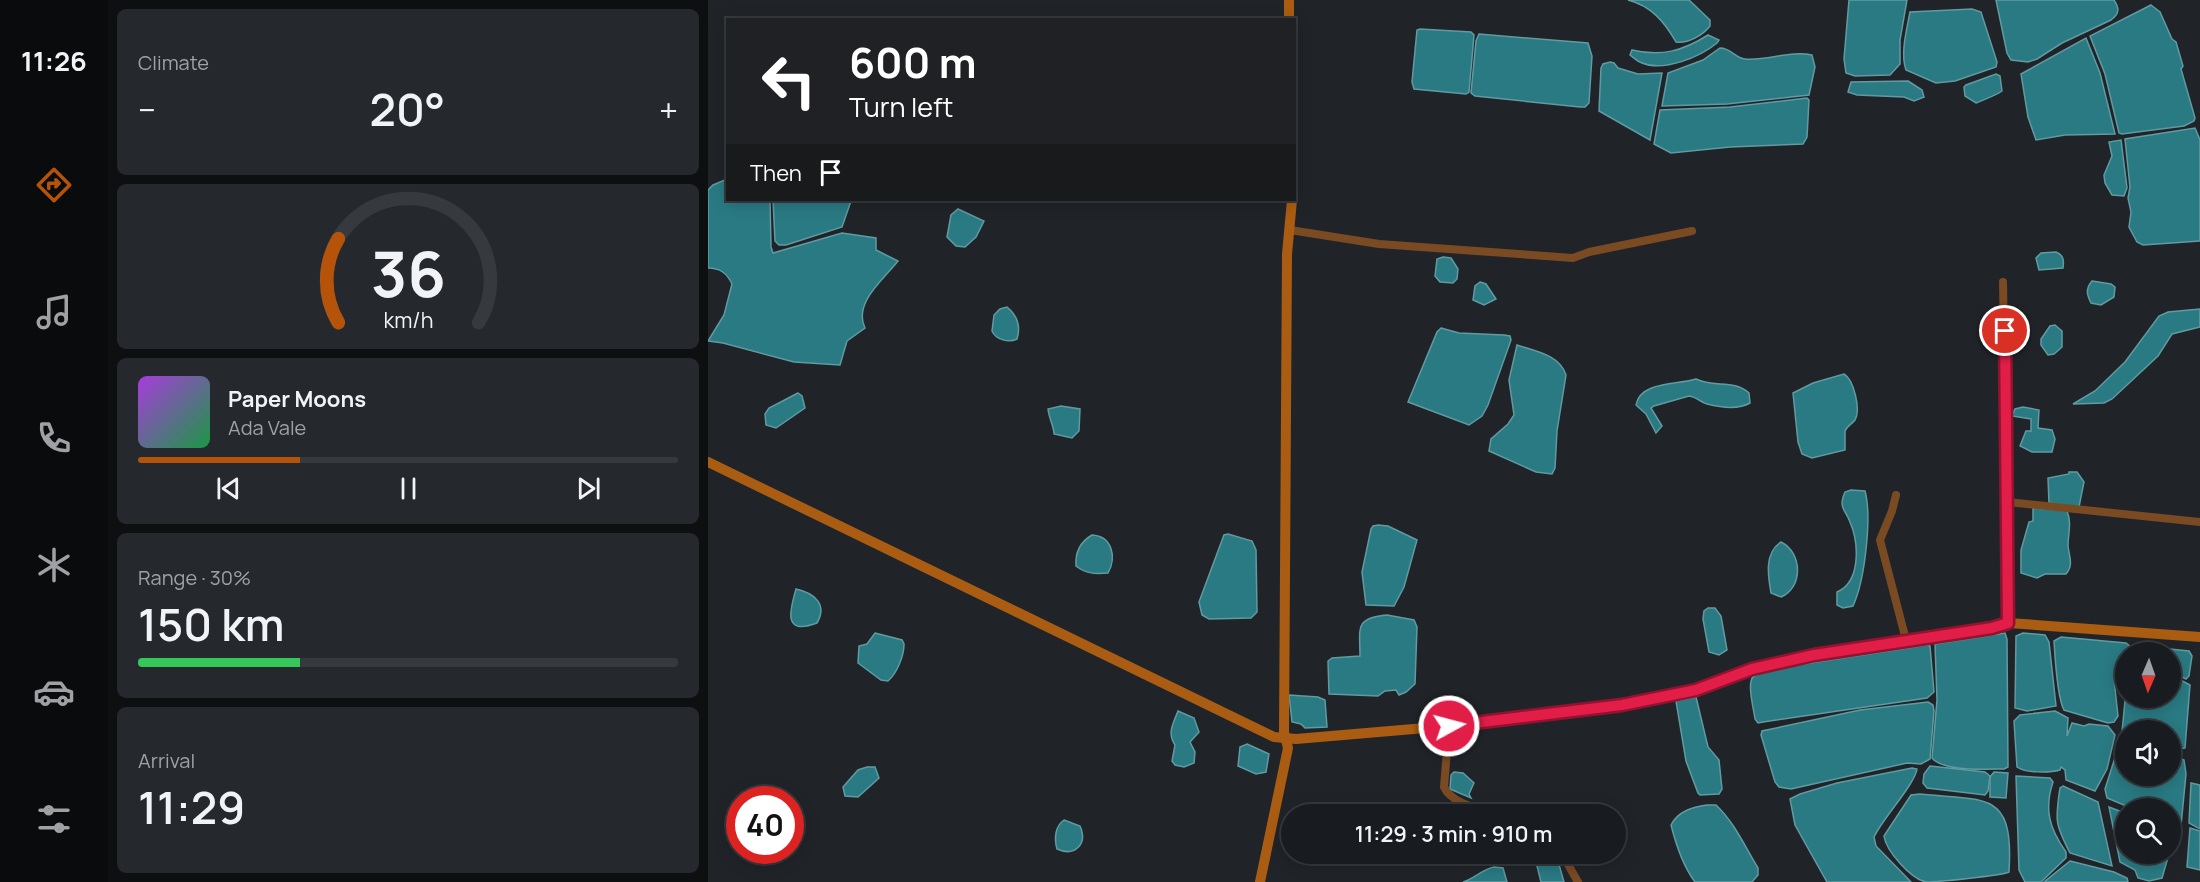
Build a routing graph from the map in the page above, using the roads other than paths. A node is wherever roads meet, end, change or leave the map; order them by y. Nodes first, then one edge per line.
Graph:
1 (1289, 0) edge
2 (1289, 18) edge
3 (1292, 201) edge
4 (1290, 230) junction
5 (1692, 231) dead end
6 (2003, 282) dead end
7 (708, 462) edge
8 (1896, 495) dead end
9 (2007, 502) junction
10 (2200, 522) edge
11 (2008, 623) junction
12 (2200, 637) edge
13 (1906, 640) junction
14 (1449, 726) junction
15 (1285, 738) junction
16 (1468, 804) edge
17 (1568, 864) edge
18 (1260, 882) edge
19 (1578, 882) edge

1 - 2 street
3 - 4 street
4 - 5 street
4 - 15 street
6 - 9 street
7 - 15 street
8 - 13 street
9 - 10 street
9 - 11 street
11 - 12 street
11 - 13 street
13 - 14 street
14 - 15 street
14 - 16 street
15 - 18 street
17 - 19 street

